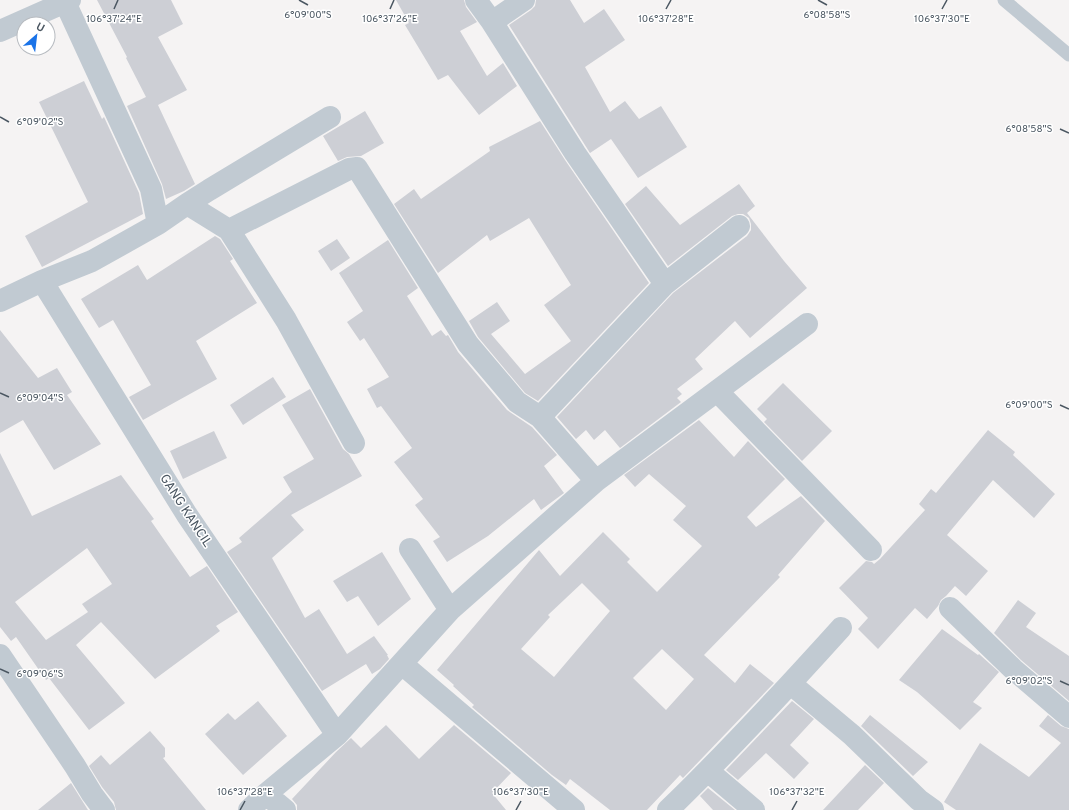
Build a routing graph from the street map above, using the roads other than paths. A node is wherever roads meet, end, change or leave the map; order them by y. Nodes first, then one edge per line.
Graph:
1 (476, 0) edge
2 (524, 0) edge
3 (1004, 0) edge
4 (66, 1) edge
5 (492, 22) junction
6 (0, 31) edge
7 (1069, 55) edge
8 (330, 117) dead end
9 (188, 204) junction
10 (158, 224) junction
11 (739, 226) dead end
12 (229, 230) junction
13 (42, 281) junction
14 (665, 284) junction
15 (0, 301) edge
16 (807, 324) dead end
17 (717, 391) junction
18 (540, 417) junction
19 (354, 443) dead end
20 (596, 481) junction
21 (410, 549) dead end
22 (871, 550) dead end
23 (950, 608) dead end
24 (450, 610) junction
25 (841, 628) dead end
26 (0, 655) edge
27 (402, 664) junction
28 (791, 684) junction
29 (1069, 717) edge
30 (337, 735) junction
31 (708, 771) junction
32 (266, 794) junction
33 (104, 810) edge
34 (249, 810) edge
35 (285, 810) edge
36 (574, 810) edge
37 (668, 810) edge
38 (754, 810) edge
39 (933, 810) edge

1 - 5 street
2 - 5 street
3 - 7 lane
4 - 6 street
4 - 10 street
5 - 14 street
8 - 9 street
9 - 10 street
9 - 12 street
10 - 13 street
11 - 14 street
12 - 18 street
12 - 19 street
13 - 15 street
13 - 30 street, GANG KANCIL
14 - 18 street
16 - 17 street
17 - 20 street
17 - 22 street
18 - 20 street
20 - 24 street
21 - 24 street
23 - 29 street
24 - 27 street
25 - 28 street
26 - 33 street
27 - 30 street
27 - 36 street
28 - 31 street
28 - 39 street
30 - 32 street
31 - 37 street
31 - 38 street
32 - 34 street
32 - 35 street

